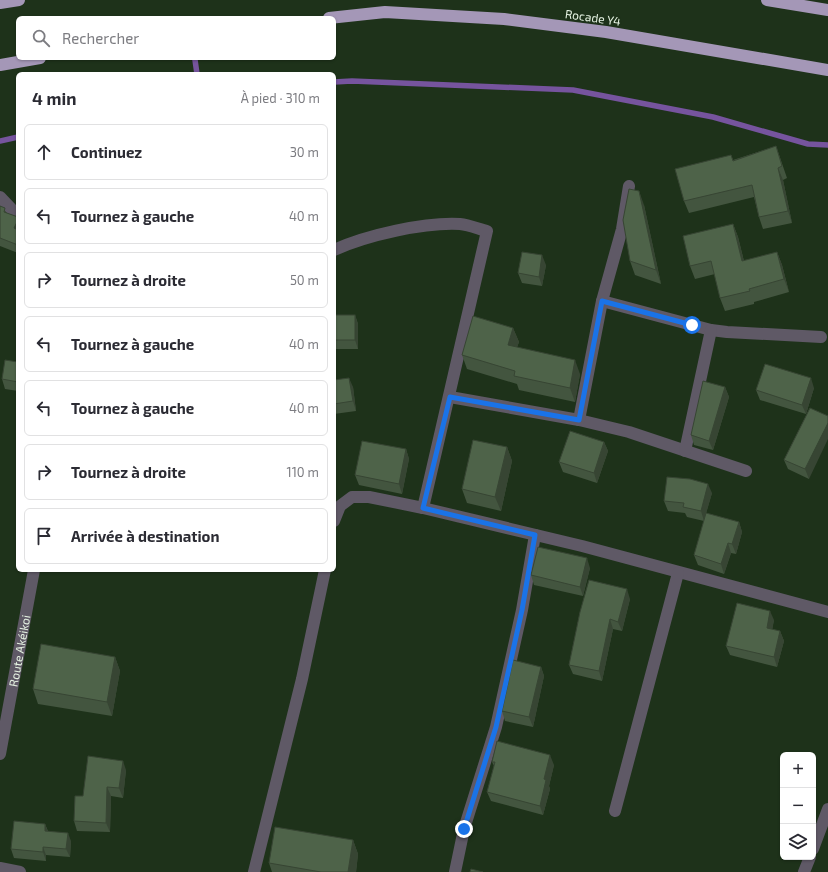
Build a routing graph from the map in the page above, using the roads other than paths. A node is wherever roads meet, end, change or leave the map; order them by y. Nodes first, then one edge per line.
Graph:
1 (19, 0) edge
2 (767, 0) edge
3 (0, 3) edge
4 (828, 10) edge
5 (336, 17) edge
6 (29, 60) edge
7 (0, 65) edge
8 (828, 70) edge
9 (629, 186) dead end
10 (0, 197) edge
11 (16, 214) edge
12 (336, 249) edge
13 (602, 301) junction
14 (711, 330) junction
15 (821, 337) dead end
16 (450, 397) junction
17 (579, 420) junction
18 (685, 451) junction
19 (746, 471) dead end
20 (423, 508) junction
21 (336, 516) edge
22 (535, 535) junction
23 (34, 572) edge
24 (325, 572) edge
25 (678, 573) junction
26 (828, 612) edge
27 (0, 754) edge
28 (828, 809) edge
29 (615, 811) dead end
30 (816, 841) edge
31 (809, 860) edge
32 (0, 868) edge
33 (20, 872) edge
34 (254, 872) edge
35 (455, 872) edge
36 (804, 872) edge

1 - 3 highway
2 - 4 highway
5 - 8 highway, Rocade Y4
6 - 7 highway
9 - 13 street
10 - 11 street
12 - 16 street
13 - 14 street
13 - 17 street
14 - 15 street
14 - 18 street
16 - 17 street
16 - 20 street
17 - 18 street
18 - 19 street
20 - 21 street
20 - 22 street
22 - 25 street
22 - 35 street
23 - 27 street, Route Akéikoi
24 - 34 street
25 - 26 street
25 - 29 street
28 - 30 street
31 - 36 street
32 - 33 street

